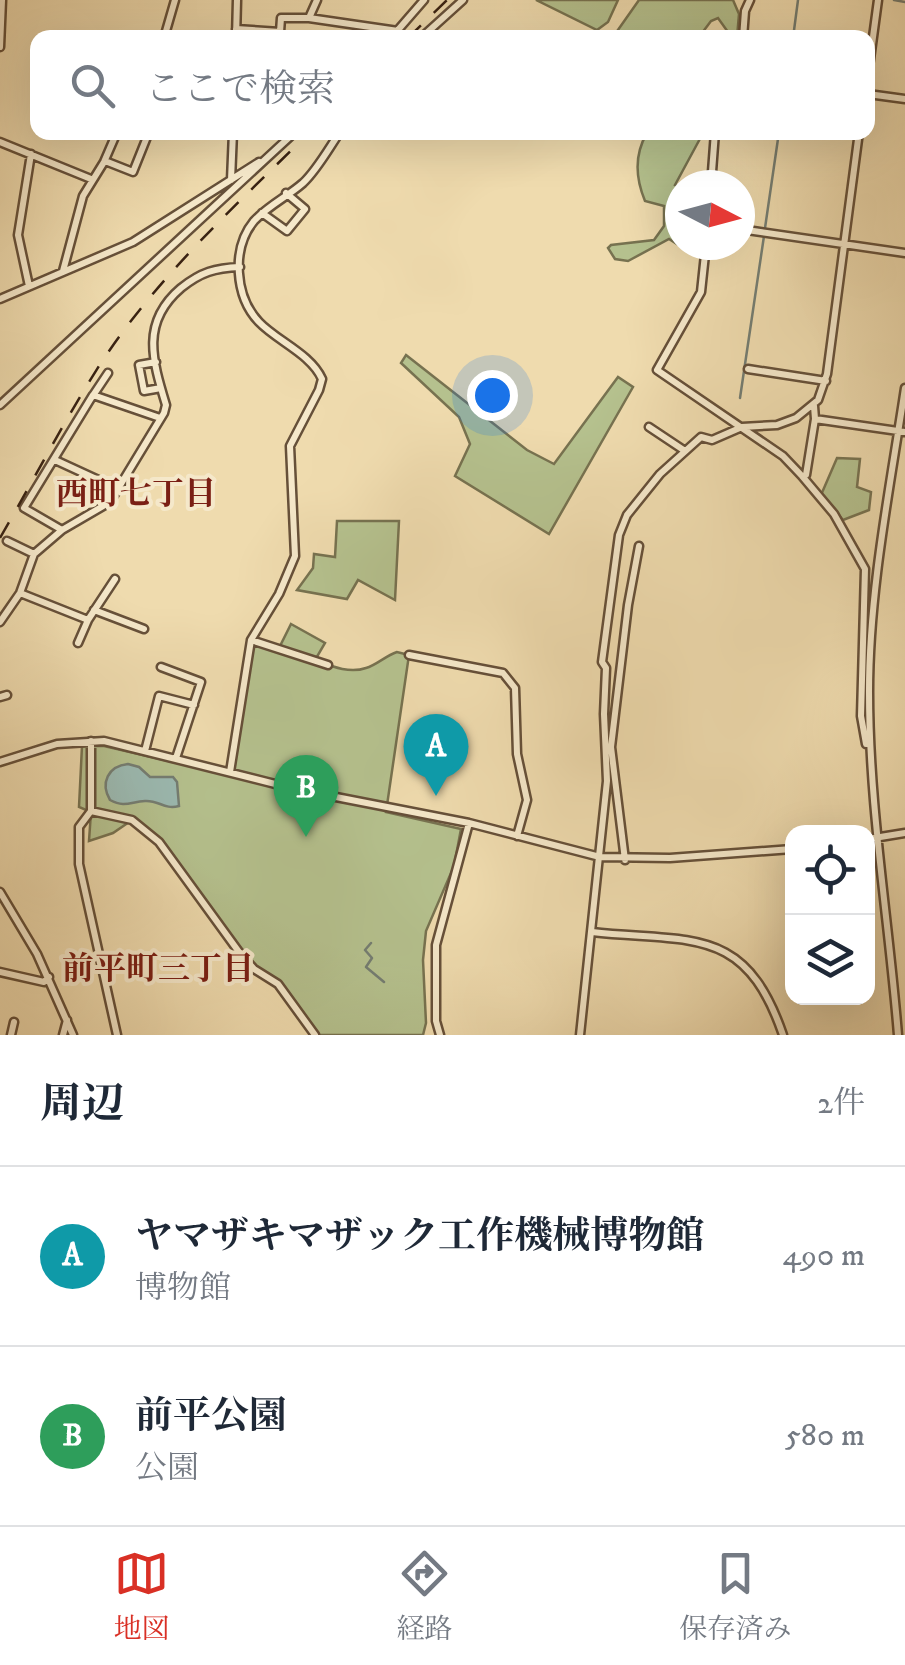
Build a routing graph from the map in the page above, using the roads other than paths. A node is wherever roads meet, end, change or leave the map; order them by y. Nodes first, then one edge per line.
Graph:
1 (2, 0) edge
2 (174, 0) edge
3 (237, 0) edge
4 (317, 0) edge
5 (424, 0) edge
6 (463, 0) edge
7 (750, 0) edge
8 (878, 1) edge
9 (309, 18) junction
10 (166, 30) edge
11 (236, 30) edge
12 (280, 30) edge
13 (398, 30) joint
14 (430, 30) edge
15 (744, 30) edge
16 (874, 30) edge
17 (0, 47) edge
18 (875, 95) edge
19 (905, 100) edge
20 (114, 140) edge
21 (146, 140) edge
22 (233, 140) edge
23 (287, 140) edge
24 (334, 140) edge
25 (714, 140) edge
26 (858, 140) edge
27 (0, 142) edge
28 (31, 154) junction
29 (272, 154) junction
30 (105, 161) junction
31 (712, 170) edge
32 (91, 179) junction
33 (231, 180) junction
34 (286, 193) junction
35 (262, 213) junction
36 (755, 231) edge
37 (842, 243) junction
38 (905, 253) edge
39 (704, 260) edge
40 (240, 267) junction
41 (64, 270) junction
42 (29, 286) junction
43 (0, 299) edge
44 (156, 362) junction
45 (748, 368) dead end
46 (108, 372) dead end
47 (826, 380) junction
48 (161, 388) junction
49 (905, 388) edge
50 (93, 395) junction
51 (813, 405) junction
52 (0, 406) edge
53 (160, 418) junction
54 (815, 419) junction
55 (649, 427) dead end
56 (742, 427) junction
57 (902, 432) edge
58 (685, 451) junction
59 (55, 460) junction
60 (802, 476) junction
61 (118, 490) junction
62 (62, 530) junction
63 (7, 541) dead end
64 (639, 546) dead end
65 (34, 554) junction
66 (115, 579) dead end
67 (20, 594) junction
68 (94, 610) junction
69 (88, 620) junction
70 (0, 622) edge
71 (144, 629) dead end
72 (251, 640) junction
73 (78, 643) dead end
74 (409, 655) dead end
75 (328, 665) dead end
76 (161, 667) dead end
77 (194, 705) junction
78 (91, 740) junction
79 (145, 751) junction
80 (176, 759) junction
81 (0, 762) edge
82 (230, 772) junction
83 (872, 775) junction
84 (91, 812) junction
85 (469, 823) junction
86 (905, 833) edge
87 (517, 836) junction
88 (878, 837) junction
89 (875, 838) edge
90 (785, 850) edge
91 (600, 857) junction
92 (625, 860) junction
93 (0, 892) edge
94 (592, 932) junction
95 (0, 972) edge
96 (49, 978) junction
97 (67, 1019) junction
98 (14, 1022) dead end
99 (11, 1035) edge
100 (63, 1035) edge
101 (73, 1035) edge
102 (117, 1035) edge
103 (315, 1035) edge
104 (440, 1035) edge
105 (580, 1035) edge
106 (783, 1035) edge
107 (898, 1035) edge

1 - 17 street
2 - 10 street
3 - 11 street
4 - 9 street
5 - 13 street
6 - 14 street
7 - 15 street
8 - 16 street
9 - 12 street
9 - 13 street
18 - 19 street
20 - 30 street
21 - 30 street
22 - 33 street
23 - 29 street
24 - 34 street
25 - 31 street
26 - 37 street
27 - 28 street
28 - 32 street
28 - 42 street
29 - 33 street
29 - 52 street
30 - 32 street
32 - 41 street
33 - 41 street
34 - 35 street
34 - 35 street
35 - 40 street
36 - 37 street
37 - 38 street
37 - 47 street
39 - 56 street
40 - 44 street
40 - 72 street
41 - 42 street
42 - 43 street
44 - 48 street
44 - 48 street
45 - 47 street
46 - 50 street
47 - 51 street
48 - 53 street
49 - 57 street
50 - 53 street
50 - 59 street
51 - 54 street
51 - 56 street
53 - 61 street
54 - 57 street
54 - 60 street
55 - 58 street
56 - 58 street
56 - 60 street
57 - 83 street
58 - 91 street
59 - 61 street
59 - 62 street
60 - 83 street
61 - 62 street
62 - 65 street
63 - 65 street
64 - 92 street
65 - 67 street
66 - 68 street
67 - 69 street
67 - 70 street
68 - 69 street
68 - 71 street
69 - 73 street
72 - 75 street
72 - 82 street
74 - 87 street
76 - 77 street
77 - 79 street
77 - 80 street
78 - 79 street
78 - 81 street
78 - 84 street
79 - 80 street
80 - 82 street
82 - 85 street
83 - 88 street
84 - 102 street
84 - 103 street
85 - 87 street
85 - 104 street
86 - 88 street
87 - 91 street
88 - 89 street
88 - 107 street
90 - 92 street
91 - 92 street
91 - 94 street
93 - 96 street
94 - 105 street
94 - 106 street
95 - 96 street
96 - 97 street
97 - 100 street
97 - 101 street
98 - 99 street

